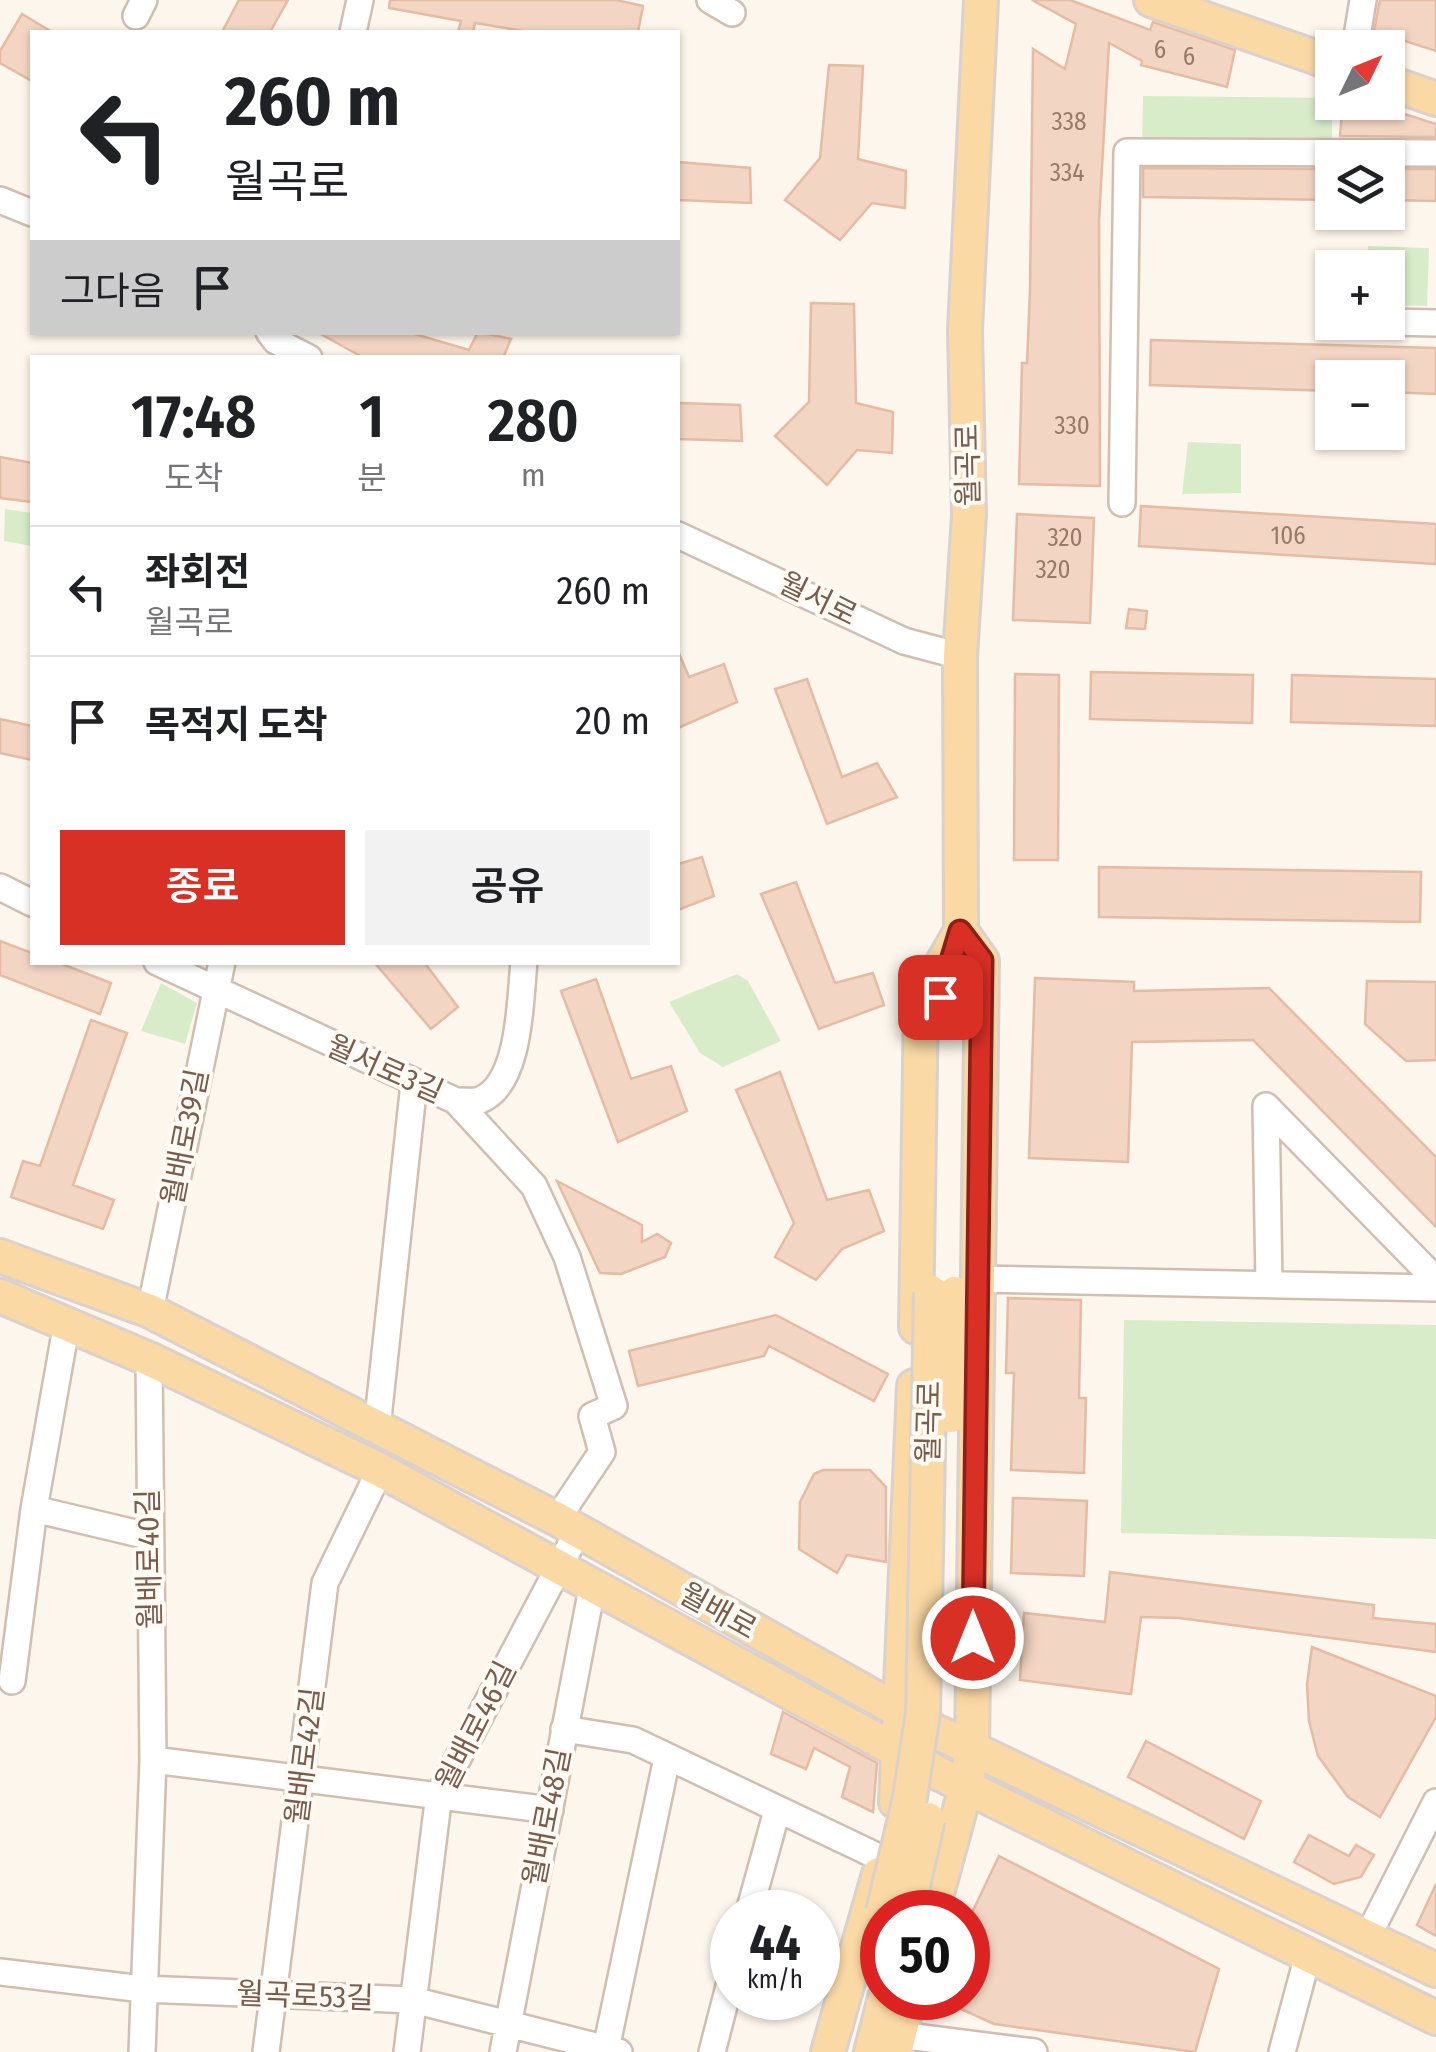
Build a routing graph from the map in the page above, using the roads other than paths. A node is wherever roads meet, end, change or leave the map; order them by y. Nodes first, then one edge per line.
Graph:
1 (360, 0) edge
2 (980, 0) edge
3 (1151, 0) edge
4 (1363, 0) edge
5 (354, 30) edge
6 (1358, 30) edge
7 (1315, 57) edge
8 (1405, 88) edge
9 (1436, 99) edge
10 (1436, 153) edge
11 (0, 200) edge
12 (30, 212) edge
13 (1435, 318) edge
14 (1405, 321) edge
15 (275, 341) edge
16 (303, 355) edge
17 (1122, 503) dead end
18 (680, 536) edge
19 (960, 656) junction
20 (0, 887) edge
21 (30, 902) edge
22 (960, 931) junction
23 (163, 965) edge
24 (221, 965) edge
25 (524, 965) edge
26 (216, 991) junction
27 (414, 1083) junction
28 (456, 1101) junction
29 (0, 1256) edge
30 (1436, 1280) edge
31 (1269, 1284) junction
32 (954, 1288) junction
33 (1436, 1288) edge
34 (0, 1296) edge
35 (150, 1311) junction
36 (66, 1322) junction
37 (149, 1359) junction
38 (377, 1428) junction
39 (380, 1470) junction
40 (34, 1509) junction
41 (567, 1526) junction
42 (148, 1536) junction
43 (560, 1566) junction
44 (592, 1582) junction
45 (12, 1680) dead end
46 (903, 1713) junction
47 (564, 1729) junction
48 (972, 1749) junction
49 (900, 1752) junction
50 (667, 1758) junction
51 (153, 1760) junction
52 (303, 1776) junction
53 (966, 1787) junction
54 (439, 1794) junction
55 (1436, 1802) edge
56 (550, 1810) junction
57 (777, 1811) junction
58 (883, 1859) junction
59 (756, 1890) edge
60 (888, 1890) edge
61 (912, 1890) edge
62 (938, 1890) edge
63 (1368, 1936) junction
64 (1308, 1954) junction
65 (1436, 1970) edge
66 (0, 1972) edge
67 (143, 1990) junction
68 (274, 1994) junction
69 (413, 2000) junction
70 (860, 2002) edge
71 (1436, 2018) edge
72 (720, 2020) edge
73 (886, 2020) edge
74 (899, 2020) edge
75 (508, 2024) junction
76 (888, 2046) edge
77 (612, 2050) edge
78 (142, 2052) edge
79 (266, 2052) edge
80 (407, 2052) edge
81 (503, 2052) edge
82 (712, 2052) edge
83 (828, 2052) edge
84 (847, 2052) edge
85 (1029, 2052) edge
86 (1282, 2052) edge

1 - 5 street
2 - 19 main road, 월곡로
3 - 7 main road
4 - 6 street
8 - 9 main road
10 - 17 street
11 - 12 street
13 - 14 street
15 - 16 street
18 - 19 street, 월서로
19 - 22 main road, 월곡로
20 - 21 street
22 - 32 main road, 월곡로
22 - 32 main road
22 - 46 main road
23 - 26 street, 월서로3길
24 - 26 street, 월배로39길
25 - 28 street, 월서로3길
26 - 27 street, 월서로3길
26 - 35 street, 월배로39길
27 - 28 street, 월서로3길
27 - 38 street
28 - 41 street, 월배로46길
29 - 35 main road, 월배로
30 - 31 street
31 - 32 street
31 - 33 street
32 - 48 main road
32 - 60 main road, 월곡로, bridge
32 - 61 main road, 월곡로, bridge
34 - 36 main road, 월배로
35 - 38 main road, 월배로
36 - 37 main road, 월배로
36 - 40 street
37 - 39 main road, 월배로
37 - 42 street, 월배로40길
38 - 41 main road, 월배로
39 - 43 main road, 월배로
39 - 52 street, 월배로42길
40 - 42 street
40 - 45 street
41 - 43 street, 월배로46길
41 - 46 main road, 월배로
42 - 51 street, 월배로40길
43 - 44 main road, 월배로
43 - 54 street, 월배로46길
44 - 47 street, 월배로48길
44 - 49 main road, 월배로
46 - 48 main road, 월배로
46 - 49 main road
47 - 50 street
47 - 56 street, 월배로48길
48 - 53 main road
48 - 63 main road, 월배로
49 - 53 main road, 월배로
49 - 58 main road
50 - 57 street
50 - 77 street, 월곡로53길
51 - 52 street
51 - 67 street, 월배로40길
52 - 54 street
52 - 68 street, 월배로42길
53 - 62 main road
53 - 64 main road, 월배로
54 - 56 street
54 - 69 street, 월배로46길
55 - 63 street
56 - 75 street, 월배로48길
57 - 58 street
57 - 59 street
58 - 83 main road
63 - 65 main road, 월배로
64 - 71 main road, 월배로
64 - 86 street
66 - 67 street, 월곡로53길
67 - 68 street, 월곡로53길
67 - 78 street, 월배로40길
68 - 69 street, 월곡로53길
68 - 79 street, 월배로42길
69 - 75 street, 월곡로53길
69 - 80 street, 월배로46길
70 - 84 main road, 월곡로
72 - 82 street
73 - 76 main road
74 - 76 main road
75 - 77 street, 월곡로53길
75 - 81 street, 월배로48길
76 - 85 street

